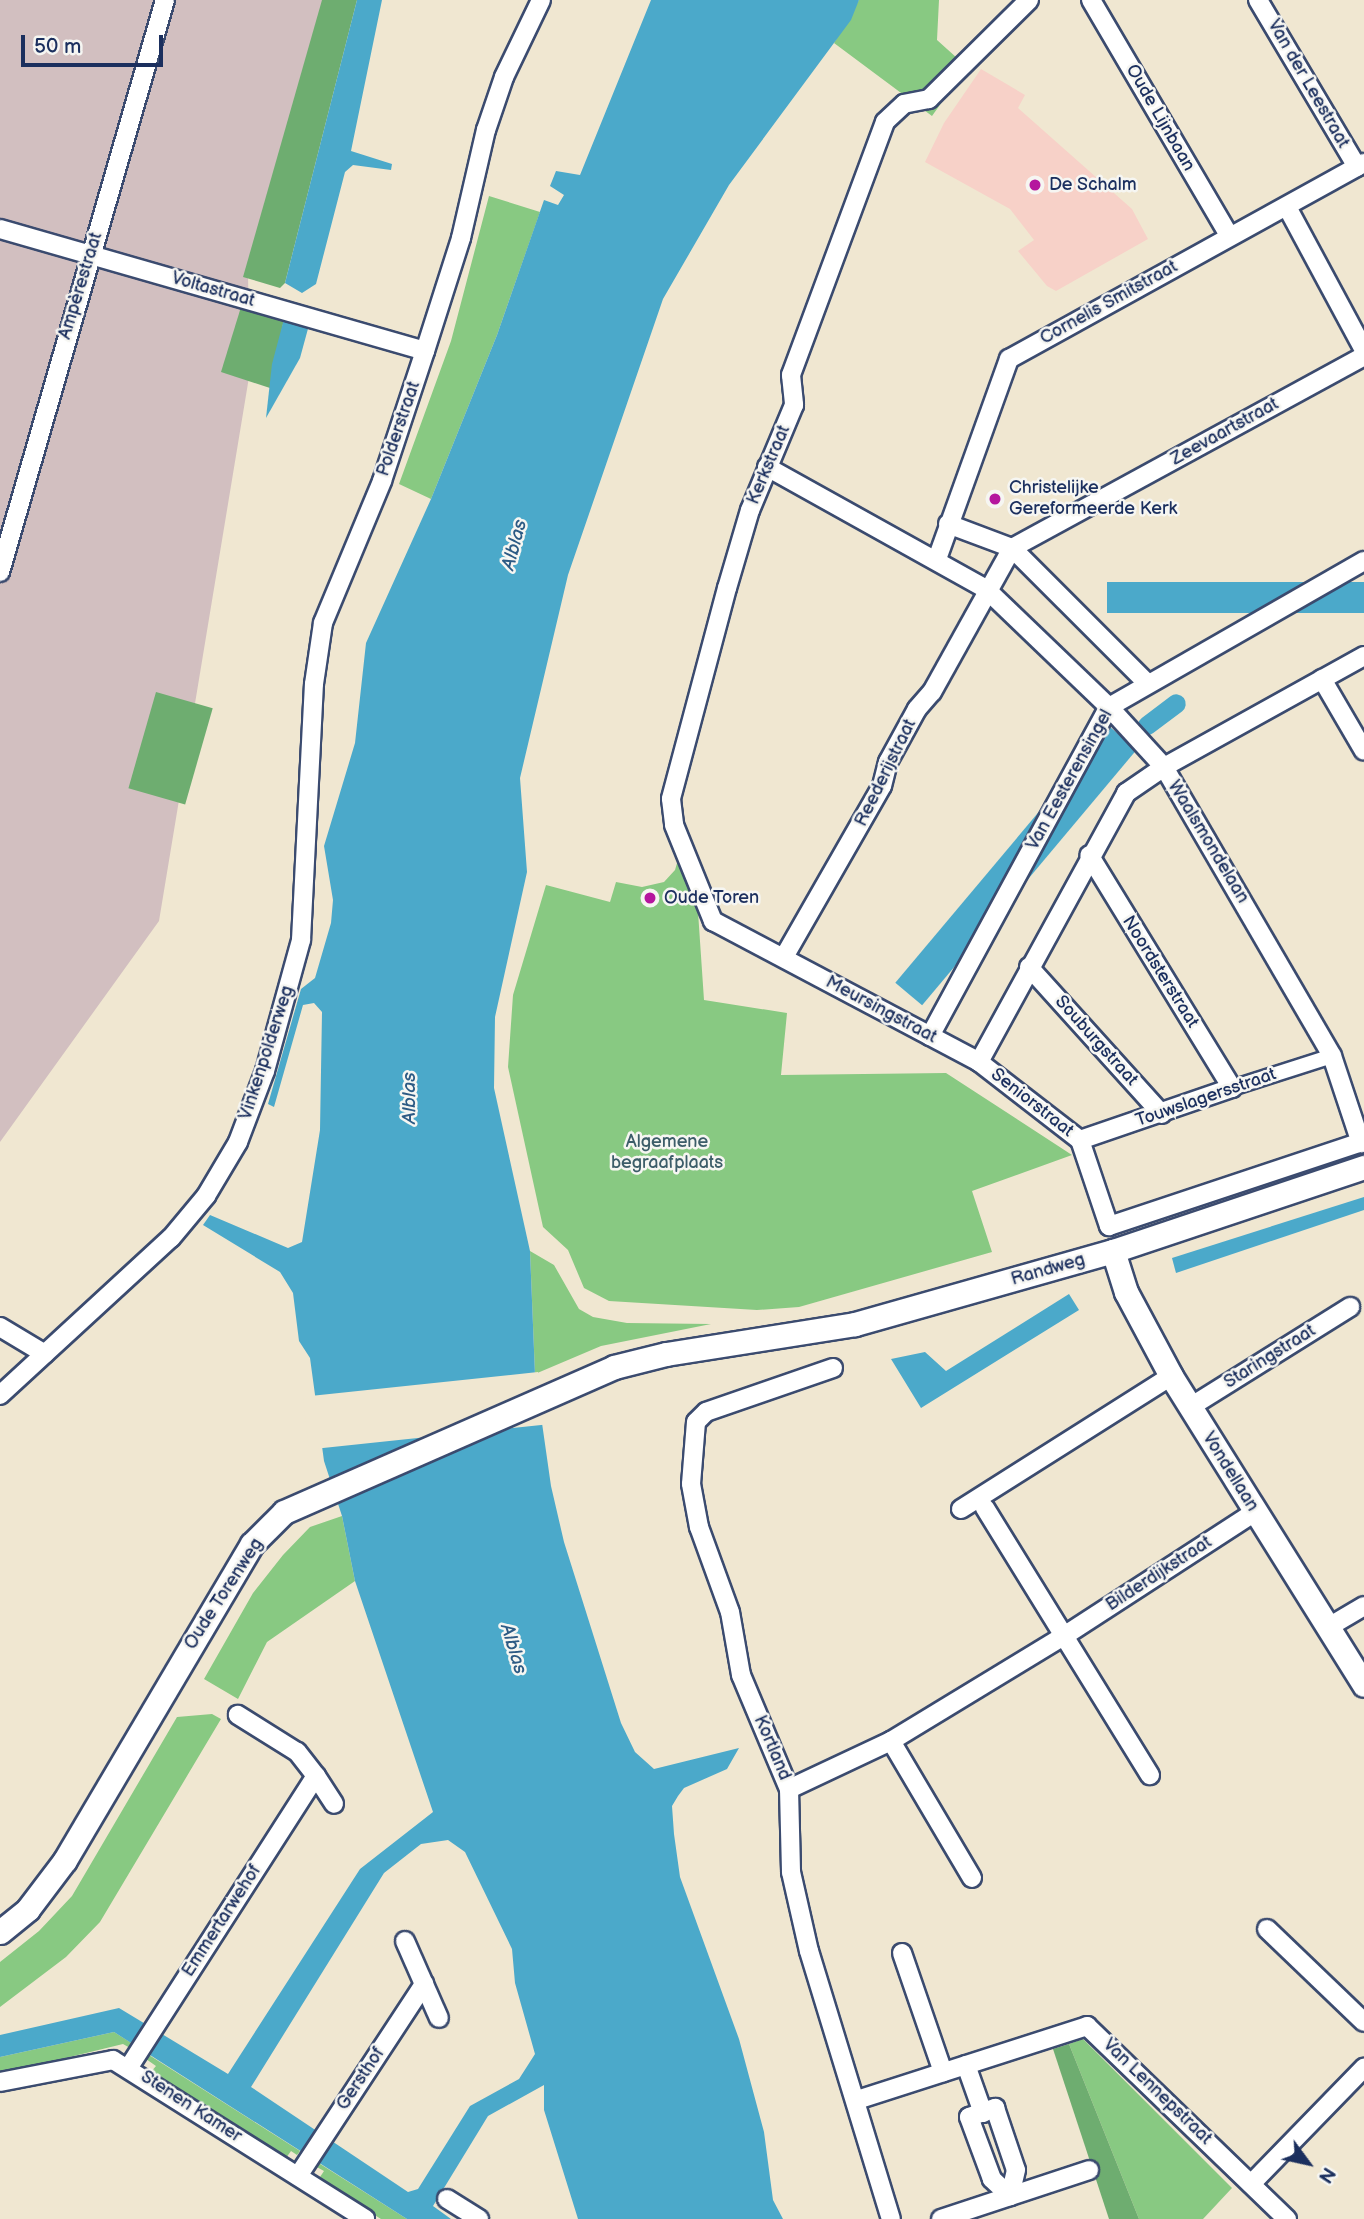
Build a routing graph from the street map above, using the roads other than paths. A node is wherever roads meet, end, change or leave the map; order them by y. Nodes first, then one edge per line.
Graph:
1 (165, 0) edge
2 (541, 0) edge
3 (1029, 0) edge
4 (1091, 0) edge
5 (1258, 0) edge
6 (1360, 165) edge
7 (1287, 207) junction
8 (0, 229) edge
9 (1229, 235) junction
10 (90, 254) junction
11 (1364, 350) edge
12 (425, 351) junction
13 (1364, 356) edge
14 (767, 467) junction
15 (948, 524) junction
16 (1012, 548) junction
17 (937, 559) junction
18 (1364, 561) edge
19 (0, 572) edge
20 (986, 589) junction
21 (1364, 656) edge
22 (1322, 680) junction
23 (1147, 683) junction
24 (1109, 707) junction
25 (1364, 751) edge
26 (1164, 766) junction
27 (1088, 856) junction
28 (308, 867) joint
29 (784, 957) junction
30 (1030, 967) junction
31 (930, 1037) junction
32 (1332, 1056) junction
33 (979, 1062) junction
34 (1232, 1088) junction
35 (1162, 1114) junction
36 (1080, 1140) junction
37 (1362, 1142) edge
38 (1364, 1167) edge
39 (1113, 1251) junction
40 (1350, 1307) dead end
41 (0, 1327) edge
42 (724, 1344) joint
43 (34, 1347) junction
44 (833, 1368) dead end
45 (1171, 1376) junction
46 (0, 1395) edge
47 (1190, 1407) junction
48 (985, 1508) dead end
49 (961, 1509) dead end
50 (1255, 1512) junction
51 (1364, 1605) edge
52 (1327, 1628) junction
53 (1064, 1636) junction
54 (1364, 1685) edge
55 (238, 1715) dead end
56 (891, 1741) junction
57 (316, 1776) junction
58 (1150, 1776) dead end
59 (789, 1789) junction
60 (334, 1804) dead end
61 (972, 1878) dead end
62 (1267, 1929) dead end
63 (0, 1932) edge
64 (405, 1941) dead end
65 (902, 1953) dead end
66 (424, 1984) junction
67 (439, 2018) dead end
68 (1364, 2022) edge
69 (133, 2060) junction
70 (966, 2065) junction
71 (1364, 2068) edge
72 (943, 2072) junction
73 (0, 2082) edge
74 (857, 2100) junction
75 (982, 2113) junction
76 (303, 2169) junction
77 (1089, 2170) dead end
78 (1252, 2183) junction
79 (1010, 2196) junction
80 (447, 2199) dead end
81 (365, 2219) edge
82 (479, 2219) edge
83 (891, 2219) edge
84 (941, 2219) edge
85 (1287, 2219) edge

1 - 10 street, Ampèrestraat
2 - 12 street, Polderstraat
3 - 14 street, Kerkstraat
4 - 9 street, Oude Lijnbaan
5 - 6 street, Van der Leestraat
6 - 7 street, Cornelis Smitstraat
7 - 9 street, Cornelis Smitstraat
7 - 11 street
8 - 10 street, Voltastraat
9 - 15 street, Cornelis Smitstraat
10 - 12 street, Voltastraat
10 - 19 street, Ampèrestraat
12 - 28 street, Polderstraat
13 - 16 street, Zeevaartstraat
14 - 17 street, Waalsmondelaan
14 - 29 street, Kerkstraat
15 - 16 street
15 - 17 street, Cornelis Smitstraat
16 - 20 street
16 - 23 street
17 - 20 street, Waalsmondelaan
18 - 23 street, Van Eesterensingel
20 - 24 street, Waalsmondelaan
20 - 29 street, Reederijstraat
21 - 22 street
22 - 25 street
22 - 26 street
23 - 24 street, Van Eesterensingel
24 - 26 street, Waalsmondelaan
24 - 31 street, Van Eesterensingel
26 - 27 street
26 - 32 street, Waalsmondelaan
27 - 30 street
27 - 34 street, Noordsterstraat
28 - 43 street, Vinkenpolderweg
29 - 31 street, Meursingstraat
30 - 33 street
30 - 35 street, Souburgstraat
31 - 33 street, Meursingstraat
32 - 34 street, Touwslagersstraat
32 - 37 street, Waalsmondelaan
33 - 36 street, Seniorstraat
34 - 35 street, Touwslagersstraat
35 - 36 street, Touwslagersstraat
36 - 37 street, Seniorstraat
38 - 39 street, Randweg
39 - 42 street, Randweg
39 - 45 street, Vondellaan
40 - 47 street, Staringstraat
41 - 43 street
42 - 63 street, Oude Torenweg
43 - 46 street, Vinkenpolderweg
44 - 59 street, Kortland
45 - 47 street, Vondellaan
45 - 49 street
47 - 50 street, Vondellaan
48 - 53 street
50 - 52 street, Vondellaan
50 - 53 street, Bilderdijkstraat
51 - 52 street
52 - 54 street, Vondellaan
53 - 56 street, Bilderdijkstraat
53 - 58 street
55 - 57 street
56 - 59 street, Bilderdijkstraat
56 - 61 street
57 - 60 street
57 - 69 street, Emmertarwehof
59 - 74 street, Kortland
62 - 68 street
64 - 66 street
65 - 72 street
66 - 67 street
66 - 76 street, Gersthof
69 - 73 street, Stenen Kamer
69 - 76 street, Stenen Kamer
70 - 72 street, Van Lennepstraat
70 - 75 street
70 - 78 street, Van Lennepstraat
71 - 78 street
72 - 74 street, Van Lennepstraat
74 - 83 street, Kortland
75 - 79 street
75 - 79 street
76 - 81 street, Stenen Kamer
77 - 79 street
78 - 85 street, Van Lennepstraat
79 - 84 street
80 - 82 street

